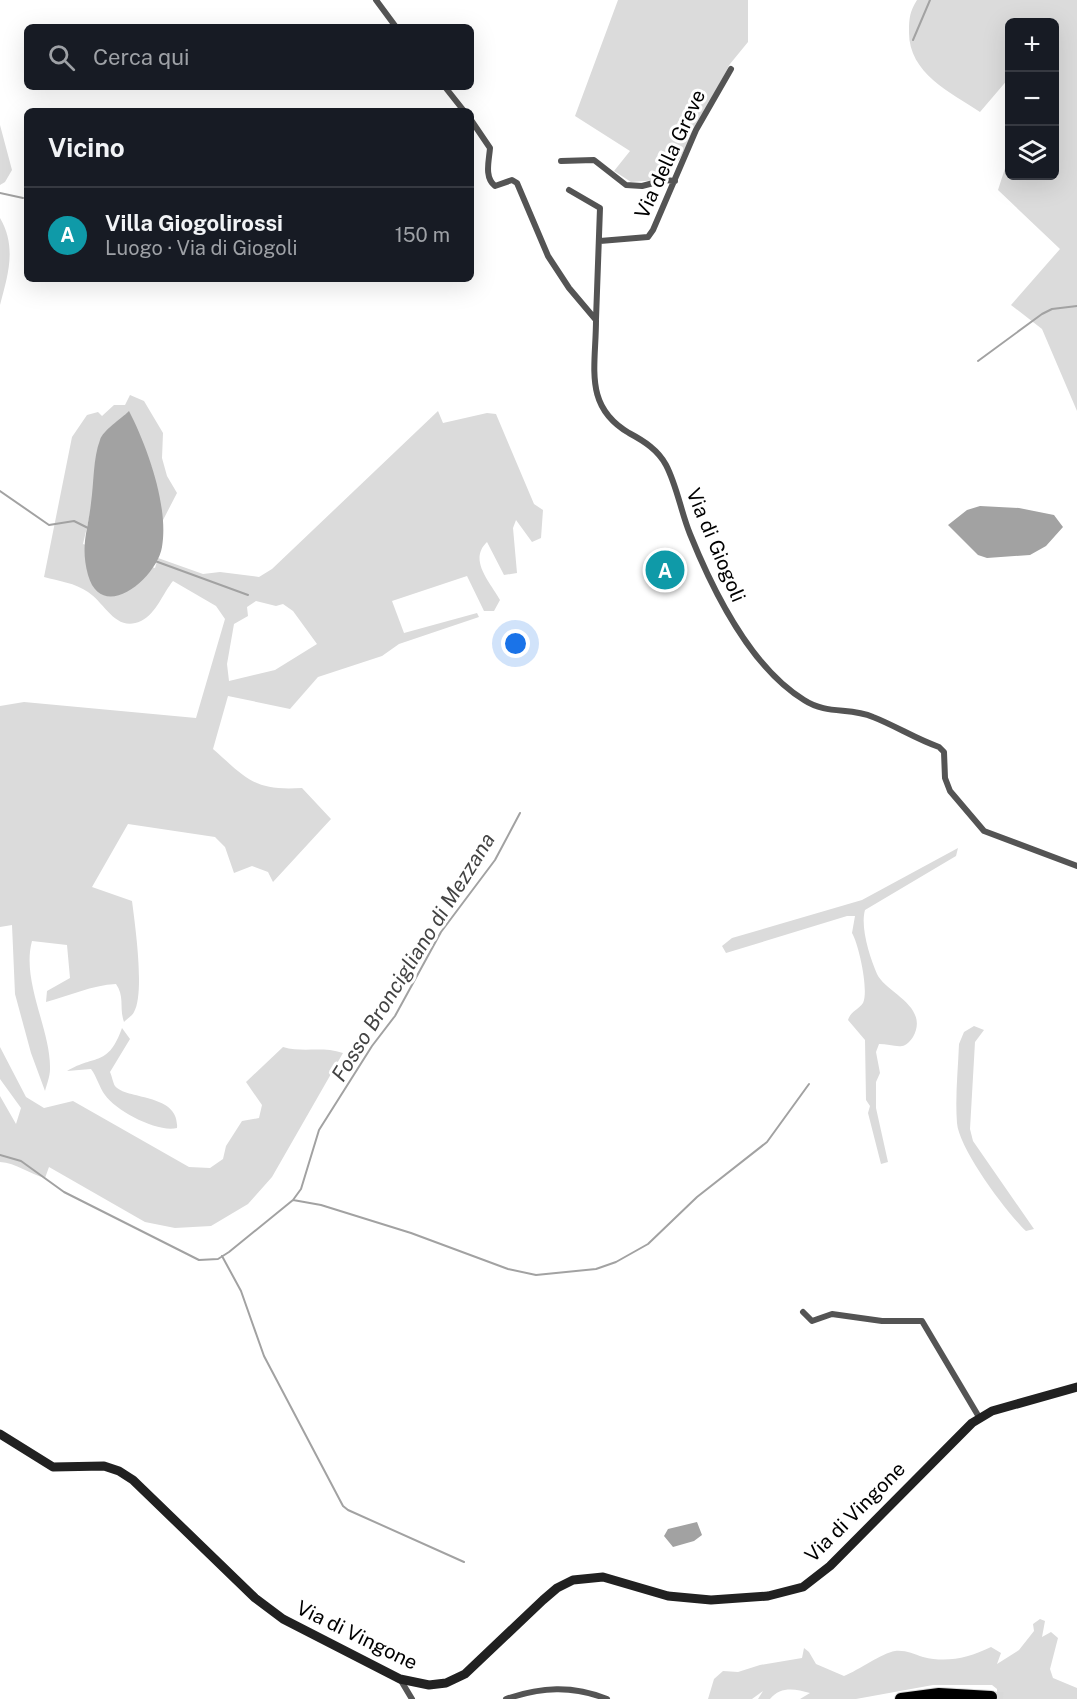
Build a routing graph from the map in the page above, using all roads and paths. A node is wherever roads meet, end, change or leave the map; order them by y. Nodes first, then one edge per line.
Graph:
1 (376, 0) edge
2 (394, 24) edge
3 (730, 69) dead end
4 (447, 90) edge
5 (462, 108) edge
6 (474, 124) edge
7 (561, 162) dead end
8 (675, 181) junction
9 (569, 189) dead end
10 (600, 241) junction
11 (596, 320) junction
12 (1077, 866) edge
13 (803, 1312) dead end
14 (1077, 1387) edge
15 (979, 1418) junction
16 (0, 1434) edge
17 (400, 1679) junction
18 (991, 1697) dead end
19 (412, 1699) edge
20 (506, 1699) edge
21 (607, 1699) edge
22 (901, 1699) edge

1 - 2 street
3 - 8 street, Via della Greve
4 - 5 street
6 - 11 street
7 - 8 street
8 - 10 street, Via della Greve
9 - 10 street
10 - 11 street
11 - 12 street, Via di Giogoli
13 - 15 street
14 - 15 street, Via di Vingone
15 - 17 street, Via di Vingone
16 - 17 street, Via di Vingone
17 - 19 street
18 - 22 highway
20 - 21 street

